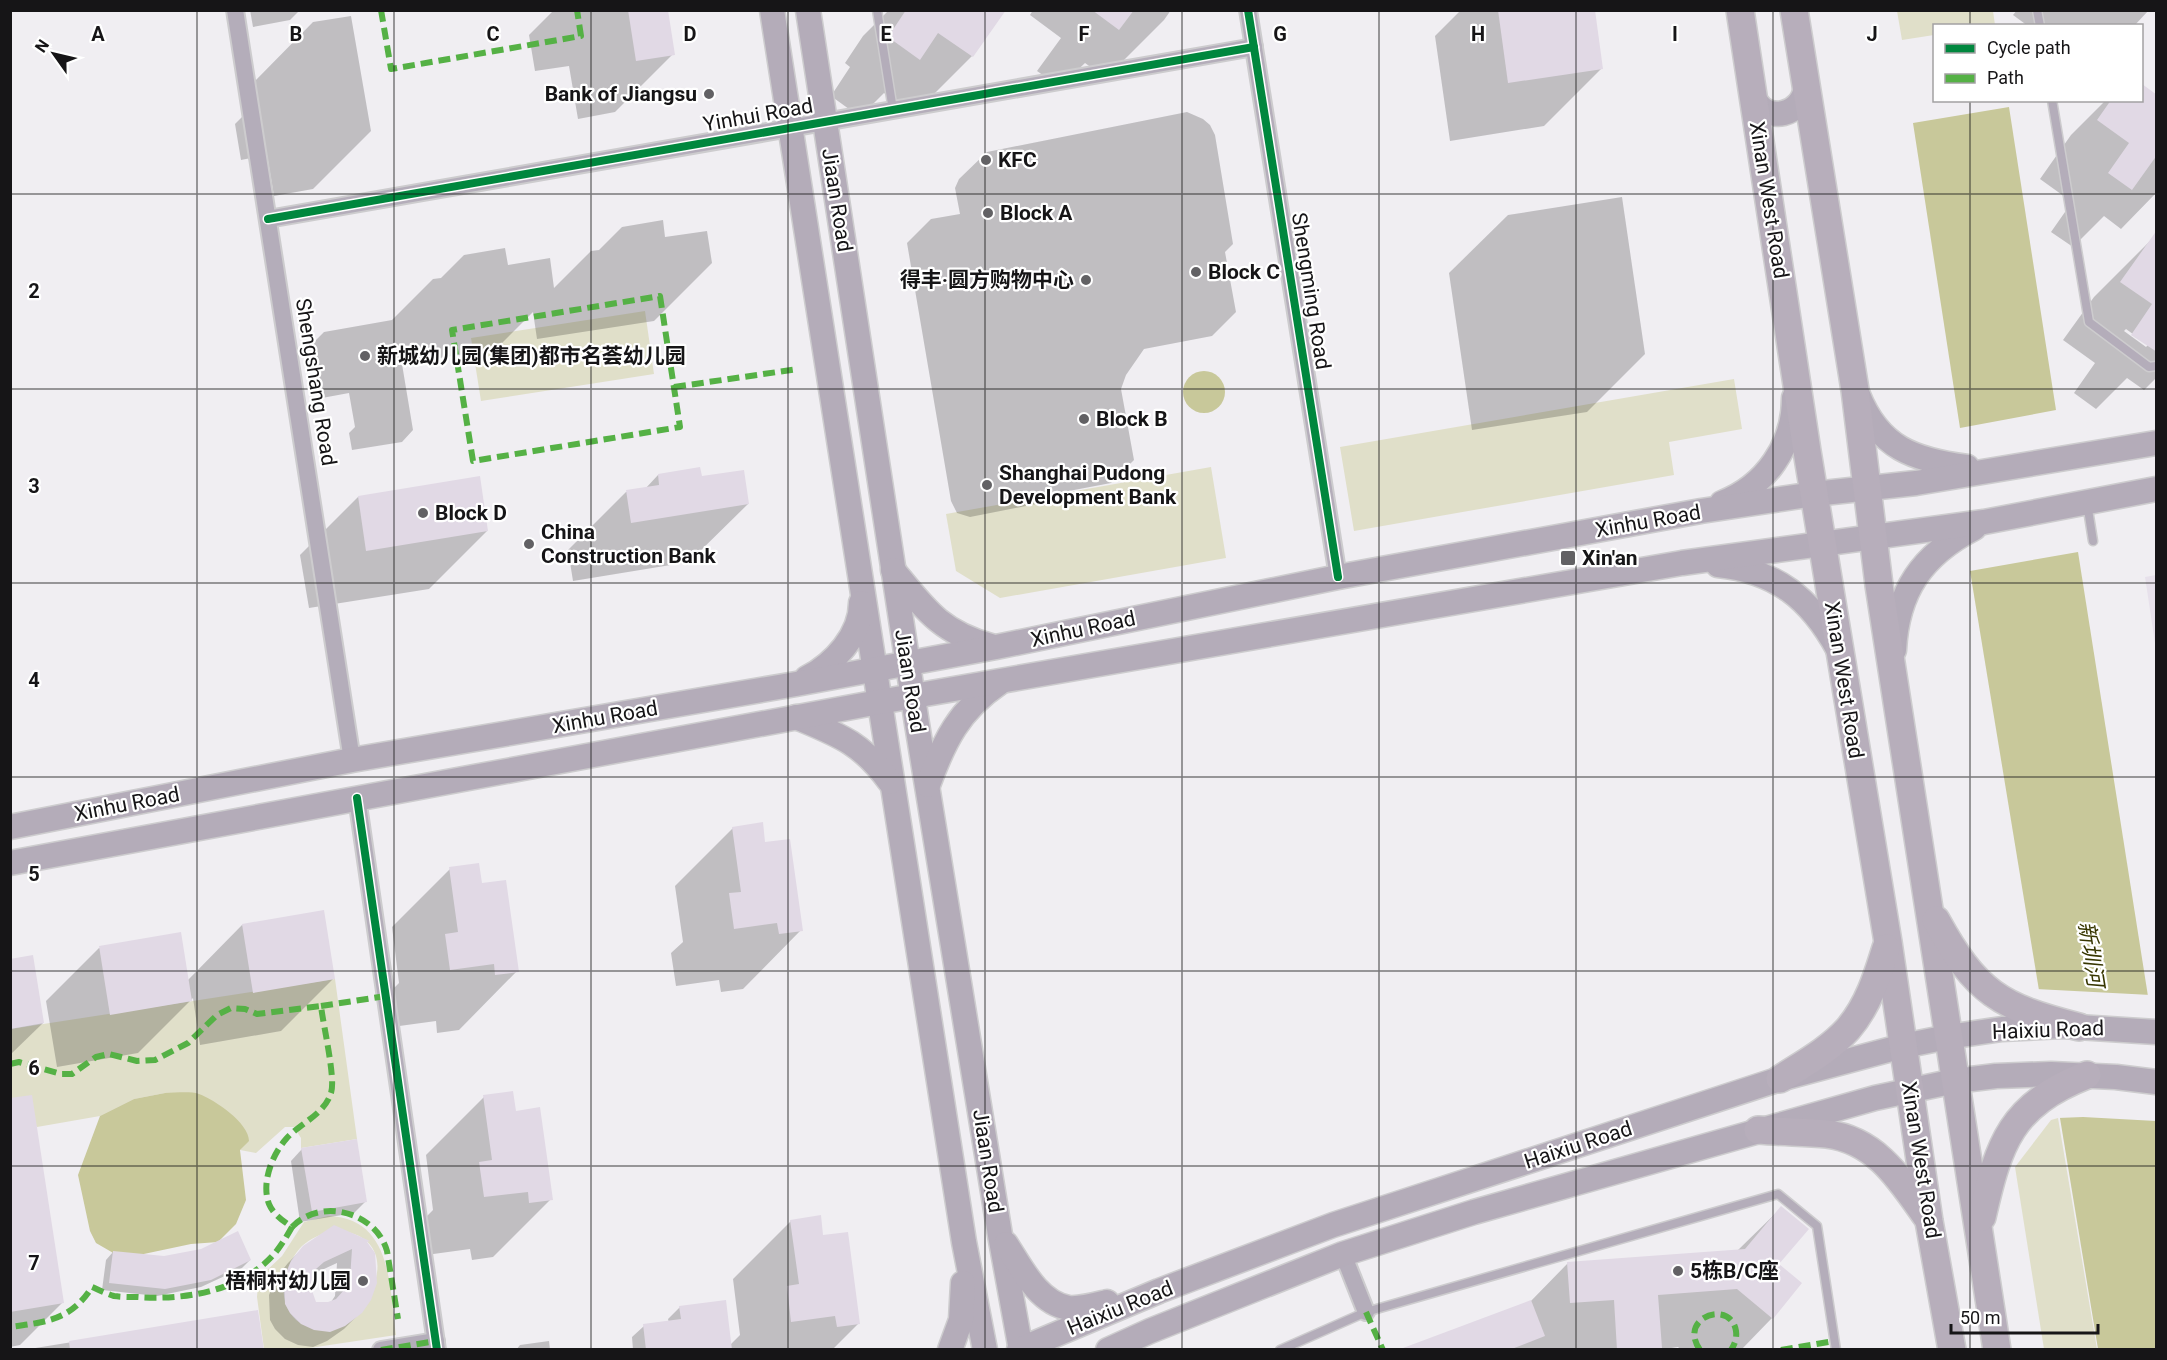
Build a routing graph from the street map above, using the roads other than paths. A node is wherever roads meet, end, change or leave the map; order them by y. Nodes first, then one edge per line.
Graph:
1 (235, 10) edge
2 (772, 10) edge
3 (808, 10) edge
4 (877, 10) edge
5 (1248, 10) edge
6 (1740, 10) edge
7 (1794, 10) edge
8 (1254, 47) junction
9 (1806, 85) junction
10 (1753, 96) junction
11 (2052, 102) edge
12 (893, 110) junction
13 (825, 122) junction
14 (790, 128) junction
15 (268, 219) junction
16 (1793, 360) junction
17 (2157, 366) edge
18 (1855, 390) junction
19 (2157, 442) edge
20 (1987, 470) junction
21 (1867, 488) junction
22 (2157, 489) edge
23 (1814, 494) junction
24 (2087, 502) junction
25 (1701, 511) junction
26 (1984, 522) junction
27 (1873, 537) junction
28 (2093, 541) dead end
29 (1822, 543) junction
30 (1682, 563) junction
31 (893, 570) junction
32 (1338, 577) junction
33 (862, 589) junction
34 (996, 647) junction
35 (1839, 652) junction
36 (907, 663) junction
37 (874, 670) junction
38 (1893, 673) junction
39 (1001, 681) junction
40 (796, 684) junction
41 (912, 697) junction
42 (879, 702) junction
43 (634, 712) junction
44 (796, 717) junction
45 (638, 746) junction
46 (352, 760) junction
47 (892, 784) junction
48 (927, 787) junction
49 (357, 798) junction
50 (120, 805) junction
51 (10, 827) edge
52 (126, 842) junction
53 (10, 863) edge
54 (1928, 905) junction
55 (948, 920) junction
56 (915, 929) junction
57 (1888, 942) junction
58 (2042, 1022) junction
59 (2079, 1027) joint
60 (2157, 1032) edge
61 (1948, 1037) junction
62 (1903, 1046) junction
63 (2087, 1075) joint
64 (1780, 1079) junction
65 (1955, 1081) junction
66 (2052, 1082) junction
67 (2157, 1082) edge
68 (1910, 1089) junction
69 (1758, 1130) junction
70 (1929, 1221) junction
71 (1979, 1233) junction
72 (1000, 1235) junction
73 (964, 1242) junction
74 (1343, 1254) junction
75 (1159, 1291) junction
76 (1366, 1312) junction
77 (1150, 1331) junction
78 (437, 1345) edge
79 (1020, 1349) edge
80 (381, 1350) edge
81 (950, 1350) edge
82 (985, 1350) edge
83 (1108, 1350) edge
84 (1123, 1350) edge
85 (1280, 1350) edge
86 (1836, 1350) edge
87 (1952, 1350) edge
88 (1997, 1350) edge

1 - 15 street, Shengshang Road
2 - 14 main road, Jiaan Road
3 - 13 main road, Jiaan Road
4 - 12 lane
5 - 8 street, Shengming Road
6 - 10 main road, Xinan West Road
7 - 9 main road
8 - 12 street, Yinhui Road
8 - 32 street, Shengming Road
9 - 10 main road
9 - 18 main road
10 - 16 main road, Xinan West Road
11 - 17 lane
12 - 13 street, Yinhui Road
13 - 14 street, Yinhui Road
13 - 31 main road, Jiaan Road
14 - 15 street, Yinhui Road
14 - 33 main road, Jiaan Road
15 - 46 street, Shengshang Road
16 - 23 main road, Xinan West Road
16 - 25 main road
18 - 20 main road
18 - 21 main road
19 - 20 main road, Xinhu Road
20 - 21 main road, Xinhu Road
21 - 23 main road, Xinhu Road
21 - 27 main road
22 - 24 main road, Xinhu Road
23 - 25 main road, Xinhu Road
23 - 29 main road, Xinan West Road
24 - 26 main road, Xinhu Road
24 - 28 lane
25 - 32 main road, Xinhu Road
26 - 27 main road, Xinhu Road
26 - 38 main road
27 - 29 main road, Xinhu Road
27 - 38 main road
29 - 30 main road, Xinhu Road
29 - 35 main road, Xinan West Road
30 - 35 main road
30 - 39 main road, Xinhu Road
31 - 34 main road
31 - 36 main road, Jiaan Road
32 - 34 main road, Xinhu Road
33 - 37 main road, Jiaan Road
33 - 40 main road
34 - 36 main road, Xinhu Road
35 - 57 main road, Xinan West Road
36 - 37 main road, Xinhu Road
36 - 41 main road, Jiaan Road
37 - 40 main road, Xinhu Road
37 - 42 main road, Jiaan Road
38 - 54 main road
39 - 41 main road, Xinhu Road
39 - 48 main road
40 - 43 main road, Xinhu Road
41 - 42 main road, Xinhu Road
41 - 48 main road, Jiaan Road
42 - 44 main road, Xinhu Road
42 - 47 main road, Jiaan Road
43 - 45 main road
43 - 46 main road, Xinhu Road
44 - 45 main road, Xinhu Road
44 - 47 main road
45 - 49 main road, Xinhu Road
46 - 50 main road, Xinhu Road
47 - 56 main road, Jiaan Road
48 - 55 main road, Jiaan Road
49 - 52 main road, Xinhu Road
49 - 78 street
50 - 51 main road, Xinhu Road
50 - 52 main road
52 - 53 main road, Xinhu Road
54 - 58 main road
54 - 61 main road
55 - 56 main road
55 - 72 main road, Jiaan Road
56 - 73 main road, Jiaan Road
57 - 62 main road, Xinan West Road
57 - 64 main road
58 - 59 main road
58 - 61 main road, Haixiu Road
59 - 60 main road, Haixiu Road
61 - 62 main road, Haixiu Road
61 - 65 main road
62 - 64 main road, Haixiu Road
62 - 68 main road, Xinan West Road
63 - 66 main road
63 - 67 main road
64 - 75 main road, Haixiu Road
65 - 66 main road, Haixiu Road
65 - 68 main road, Haixiu Road
65 - 71 main road
66 - 71 main road
68 - 69 main road, Haixiu Road
68 - 70 main road, Xinan West Road
69 - 70 main road
69 - 74 main road, Haixiu Road
70 - 87 main road, Xinan West Road
71 - 88 main road
72 - 75 main road
72 - 79 main road, Jiaan Road
73 - 81 main road
73 - 82 main road, Jiaan Road
74 - 76 street
74 - 77 main road, Haixiu Road
75 - 79 main road, Haixiu Road
76 - 85 lane
76 - 86 lane
77 - 83 main road, Haixiu Road
77 - 84 main road
78 - 80 street

